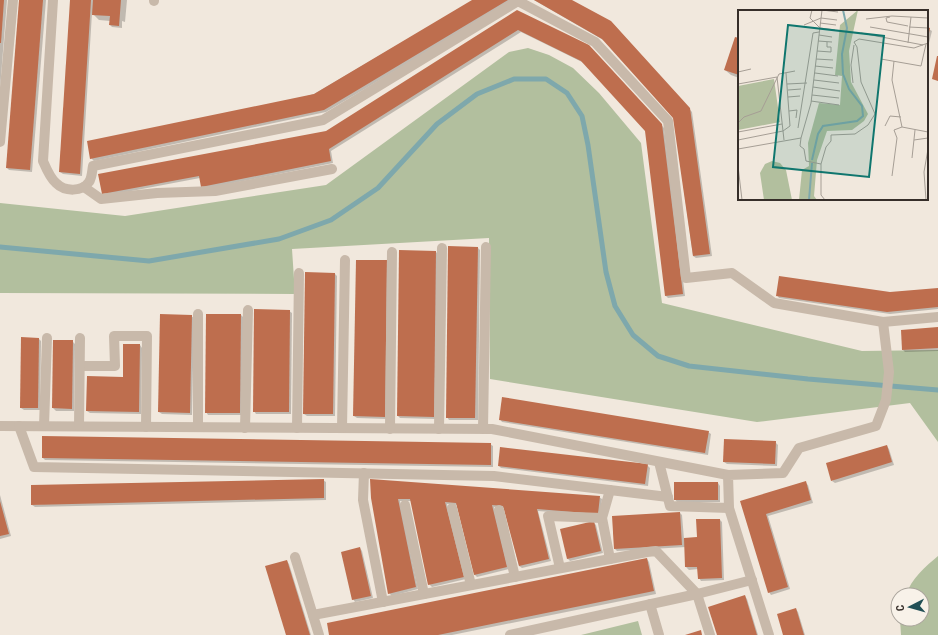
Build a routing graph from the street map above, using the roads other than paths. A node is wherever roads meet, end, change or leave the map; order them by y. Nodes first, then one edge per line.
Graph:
1 (13, 0) edge
2 (54, 0) edge
3 (0, 142) edge
4 (332, 169) dead end
5 (84, 187) junction
6 (486, 247) dead end
7 (442, 248) dead end
8 (392, 252) dead end
9 (345, 260) dead end
10 (299, 273) dead end
11 (248, 310) dead end
12 (198, 314) dead end
13 (938, 317) edge
14 (883, 322) junction
15 (47, 338) dead end
16 (80, 338) dead end
17 (80, 366) junction
18 (0, 426) edge
19 (19, 426) junction
20 (44, 426) junction
21 (79, 426) junction
22 (146, 427) junction
23 (198, 427) junction
24 (245, 428) junction
25 (297, 428) junction
26 (342, 428) junction
27 (390, 429) junction
28 (439, 429) junction
29 (483, 429) junction
30 (659, 462) junction
31 (364, 473) junction
32 (728, 475) junction
33 (610, 490) junction
34 (668, 497) junction
35 (405, 504) dead end
36 (452, 508) dead end
37 (729, 508) junction
38 (500, 510) dead end
39 (602, 518) junction
40 (295, 557) dead end
41 (610, 559) junction
42 (560, 568) junction
43 (515, 577) junction
44 (752, 580) junction
45 (471, 585) junction
46 (424, 594) junction
47 (697, 594) junction
48 (383, 602) junction
49 (650, 604) junction
50 (313, 615) junction
51 (319, 635) edge
52 (510, 635) edge
53 (659, 635) edge
54 (710, 635) edge
55 (769, 635) edge

1 - 3 lane
2 - 5 lane
4 - 5 lane
5 - 14 lane
6 - 29 lane
7 - 28 lane
8 - 27 lane
9 - 26 lane
10 - 25 lane
11 - 24 lane
12 - 23 lane
13 - 14 lane
14 - 32 lane
15 - 20 lane
16 - 17 lane
17 - 21 lane
17 - 22 lane
18 - 19 lane
19 - 20 lane
19 - 31 lane
20 - 21 lane
21 - 22 lane
22 - 23 lane
23 - 24 lane
24 - 25 lane
25 - 26 lane
26 - 27 lane
27 - 28 lane
28 - 29 lane
29 - 30 lane
30 - 32 lane
30 - 34 lane
31 - 33 lane
31 - 48 lane
32 - 37 lane
33 - 34 lane
33 - 39 lane
34 - 37 lane
35 - 46 lane
36 - 45 lane
37 - 44 lane
38 - 43 lane
39 - 41 lane
39 - 42 lane
40 - 50 lane
41 - 42 lane
41 - 47 lane
42 - 43 lane
43 - 45 lane
44 - 47 lane
44 - 55 lane
45 - 46 lane
46 - 48 lane
47 - 49 lane
47 - 54 lane
48 - 50 lane
49 - 52 lane
49 - 53 lane
50 - 51 lane

